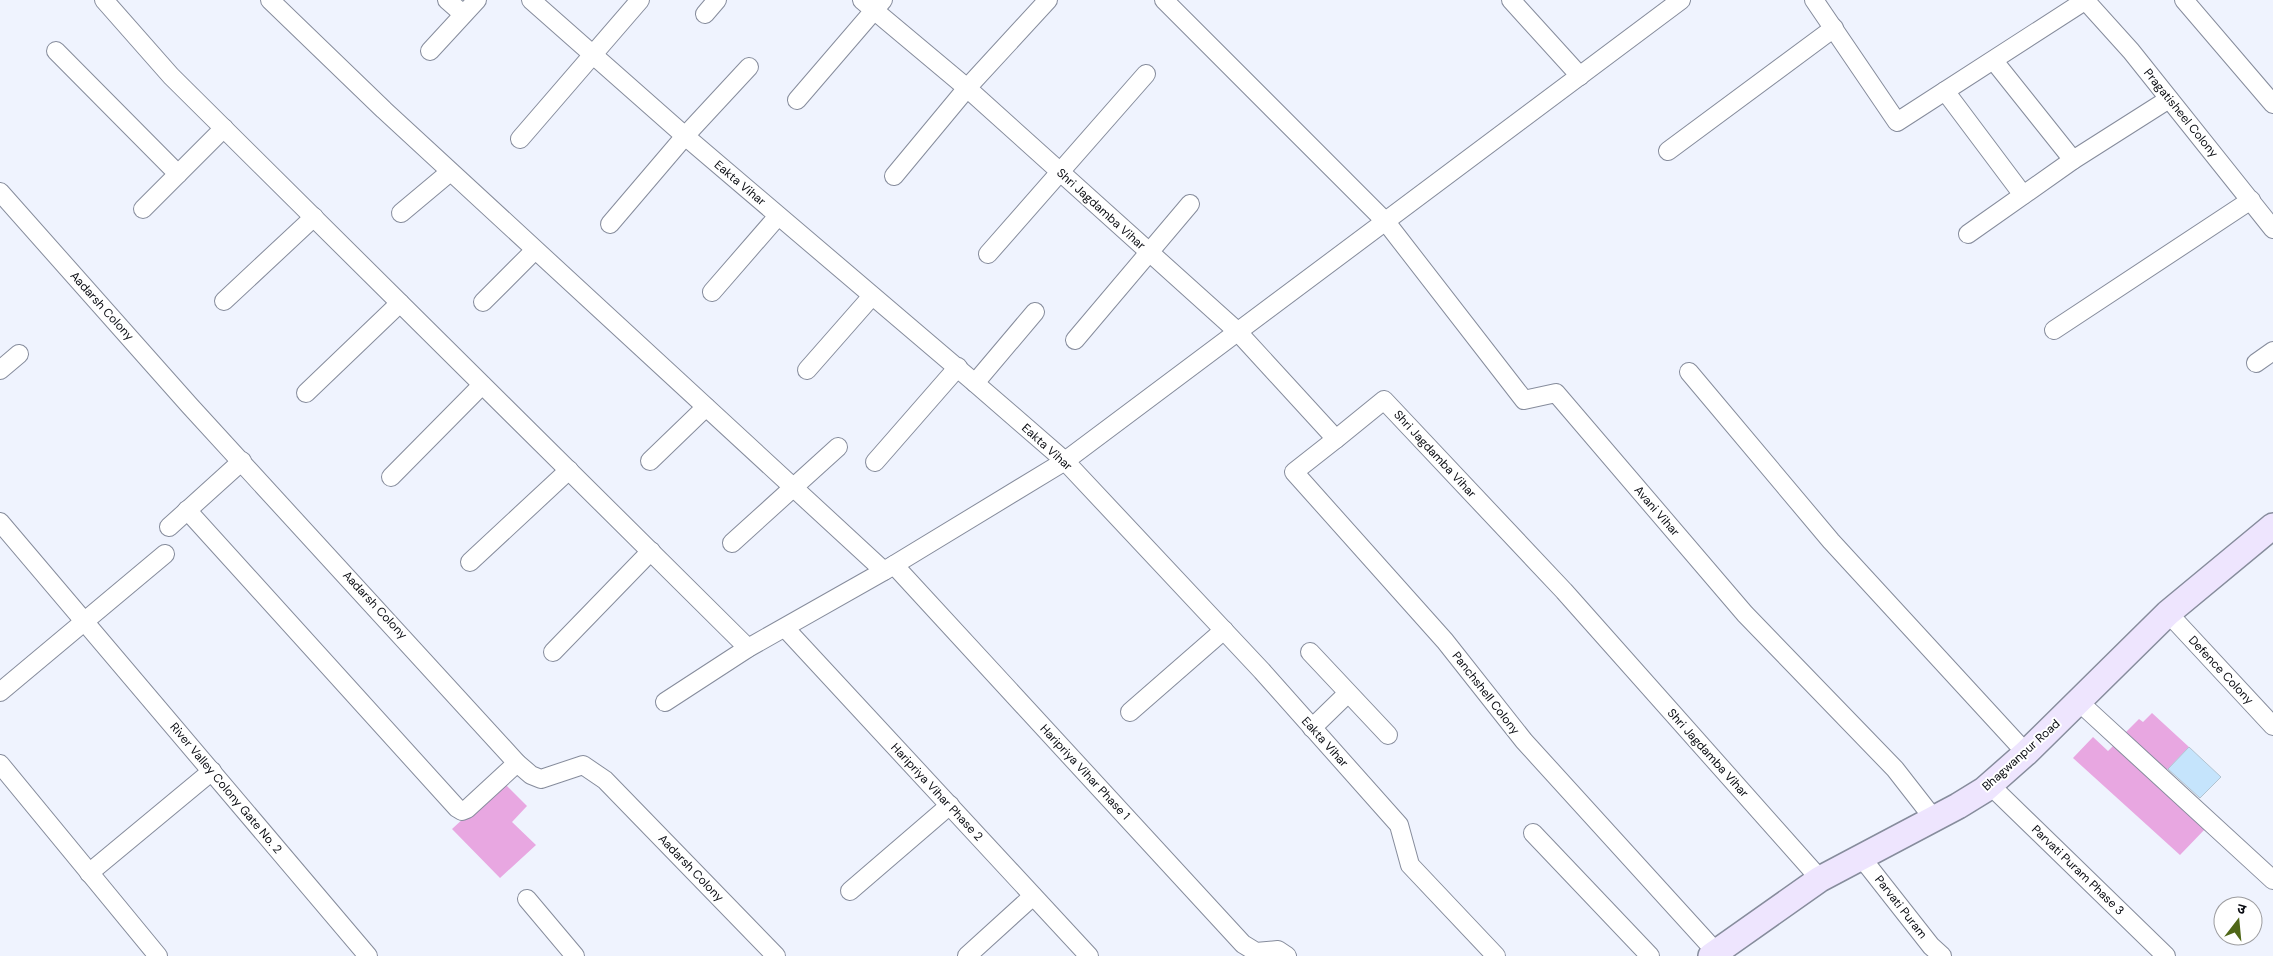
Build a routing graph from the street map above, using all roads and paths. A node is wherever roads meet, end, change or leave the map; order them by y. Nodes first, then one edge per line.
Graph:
1 (104, 0) edge
2 (270, 0) edge
3 (447, 0) edge
4 (477, 0) edge
5 (531, 0) edge
6 (640, 0) edge
7 (717, 0) edge
8 (1048, 0) edge
9 (1164, 0) edge
10 (1510, 0) edge
11 (1682, 0) edge
12 (1814, 0) edge
13 (2086, 0) edge
14 (2184, 0) edge
15 (873, 3) edge
16 (464, 14) junction
17 (705, 14) dead end
18 (1834, 28) junction
19 (56, 51) dead end
20 (430, 51) dead end
21 (594, 55) junction
22 (1994, 61) junction
23 (749, 67) dead end
24 (1146, 74) dead end
25 (1580, 76) junction
26 (967, 88) junction
27 (1945, 91) junction
28 (2169, 99) junction
29 (797, 100) dead end
30 (2273, 104) edge
31 (224, 128) junction
32 (685, 136) junction
33 (520, 139) dead end
34 (1668, 151) dead end
35 (2073, 160) junction
36 (450, 172) junction
37 (1059, 172) junction
38 (178, 174) junction
39 (894, 176) dead end
40 (2023, 195) junction
41 (3, 200) edge
42 (2251, 200) junction
43 (1190, 204) dead end
44 (143, 209) dead end
45 (401, 213) dead end
46 (778, 216) junction
47 (314, 217) junction
48 (1386, 222) junction
49 (610, 224) dead end
50 (2273, 229) edge
51 (1968, 234) dead end
52 (535, 250) junction
53 (1150, 252) junction
54 (988, 254) dead end
55 (712, 292) dead end
56 (872, 296) junction
57 (224, 301) dead end
58 (483, 302) dead end
59 (400, 303) junction
60 (1035, 312) dead end
61 (2054, 330) dead end
62 (1237, 331) junction
63 (1075, 340) dead end
64 (2273, 351) edge
65 (19, 354) dead end
66 (2256, 363) dead end
67 (958, 368) junction
68 (0, 370) edge
69 (807, 370) dead end
70 (1688, 372) dead end
71 (976, 383) junction
72 (482, 385) junction
73 (306, 393) dead end
74 (706, 407) junction
75 (1336, 439) junction
76 (838, 446) dead end
77 (650, 461) dead end
78 (1065, 461) junction
79 (242, 462) junction
80 (875, 462) dead end
81 (569, 470) junction
82 (391, 477) dead end
83 (793, 487) junction
84 (187, 510) junction
85 (0, 522) edge
86 (169, 527) dead end
87 (2271, 531) edge
88 (732, 543) dead end
89 (651, 552) junction
90 (165, 554) dead end
91 (470, 562) dead end
92 (889, 568) junction
93 (2168, 613) junction
94 (84, 622) junction
95 (785, 628) junction
96 (1224, 630) junction
97 (748, 648) junction
98 (553, 652) dead end
99 (1310, 652) dead end
100 (0, 692) edge
101 (1347, 694) junction
102 (2078, 701) junction
103 (665, 702) dead end
104 (1130, 712) dead end
105 (2273, 726) edge
106 (1312, 728) junction
107 (1388, 736) dead end
108 (2026, 753) junction
109 (518, 763) junction
110 (0, 764) edge
111 (212, 771) junction
112 (1990, 785) junction
113 (950, 805) junction
114 (1934, 819) junction
115 (1533, 833) dead end
116 (1861, 857) junction
117 (90, 873) junction
118 (1820, 879) junction
119 (2273, 880) edge
120 (850, 891) dead end
121 (1033, 896) junction
122 (527, 899) dead end
123 (1714, 954) edge
124 (158, 956) edge
125 (368, 956) edge
126 (575, 956) edge
127 (776, 956) edge
128 (967, 956) edge
129 (1089, 956) edge
130 (1286, 956) edge
131 (1496, 956) edge
132 (1650, 956) edge
133 (1942, 956) edge
134 (2166, 956) edge

1 - 31 street
2 - 36 street, Haripriya Vihar Phase 1
3 - 16 street
4 - 16 street
5 - 21 street, Eakta Vihar
6 - 21 street
7 - 17 street
8 - 26 street
9 - 48 street
10 - 25 street
11 - 25 street
12 - 18 street
13 - 22 street
13 - 28 street, Pragatisheel Colony
14 - 30 street
15 - 26 street, Shri Jagdamba Vihar
15 - 29 street
16 - 20 street
18 - 27 street
18 - 34 street
19 - 38 street
21 - 32 street, Eakta Vihar
21 - 33 street
22 - 27 street
22 - 35 street
23 - 32 street
24 - 37 street
25 - 48 street
26 - 37 street, Shri Jagdamba Vihar
26 - 39 street
27 - 40 street
28 - 35 street
28 - 42 street, Pragatisheel Colony
31 - 38 street
31 - 47 street
32 - 46 street, Eakta Vihar
32 - 49 street
35 - 40 street
36 - 45 street
36 - 52 street, Haripriya Vihar Phase 1
37 - 53 street, Shri Jagdamba Vihar
37 - 54 street
38 - 44 street
40 - 51 street
41 - 79 street, Aadarsh Colony
42 - 50 street, Pragatisheel Colony
42 - 61 street
43 - 53 street
46 - 55 street
46 - 56 street, Eakta Vihar
47 - 57 street
47 - 59 street
48 - 62 street
48 - 114 street, Avani Vihar
52 - 58 street
52 - 74 street, Haripriya Vihar Phase 1
53 - 62 street, Shri Jagdamba Vihar
53 - 63 street
56 - 67 street, Eakta Vihar
56 - 69 street
59 - 72 street
59 - 73 street
60 - 71 street
62 - 75 street, Shri Jagdamba Vihar
62 - 78 street
64 - 66 street
65 - 68 street
67 - 71 street, Eakta Vihar
67 - 80 street
70 - 108 street
71 - 78 street, Eakta Vihar
72 - 81 street
72 - 82 street
74 - 77 street
74 - 83 street, Haripriya Vihar Phase 1
75 - 118 street, Shri Jagdamba Vihar
75 - 123 street, Panchshell Colony
76 - 83 street
78 - 92 street
78 - 96 street, Eakta Vihar
79 - 84 street
79 - 109 street, Aadarsh Colony
81 - 89 street
81 - 91 street
83 - 88 street
83 - 92 street, Haripriya Vihar Phase 1
84 - 86 street
84 - 109 street
85 - 94 street, River Valley Colony Gate No. 2
87 - 93 street, Bhagwanpur Road
89 - 97 street
89 - 98 street
90 - 94 street
92 - 95 street
92 - 130 street, Haripriya Vihar Phase 1
93 - 102 street, Bhagwanpur Road
93 - 105 street, Defence Colony
94 - 100 street
94 - 111 street, River Valley Colony Gate No. 2
95 - 97 street
95 - 113 street, Haripriya Vihar Phase 2
96 - 104 street
96 - 106 street, Eakta Vihar
97 - 103 street
99 - 101 street
101 - 106 street
101 - 107 street
102 - 108 street, Bhagwanpur Road
102 - 119 street
106 - 131 street, Eakta Vihar
108 - 112 street, Bhagwanpur Road
109 - 127 street, Aadarsh Colony
110 - 117 street
111 - 117 street
111 - 125 street, River Valley Colony Gate No. 2
112 - 114 street, Bhagwanpur Road
112 - 134 street, Parvati Puram Phase 3
113 - 120 street
113 - 121 street, Haripriya Vihar Phase 2
114 - 116 street, Bhagwanpur Road
115 - 132 street
116 - 118 street, Bhagwanpur Road
116 - 133 street, Parvati Puram
117 - 124 street
118 - 123 street, Bhagwanpur Road
121 - 128 street
121 - 129 street, Haripriya Vihar Phase 2
122 - 126 street

